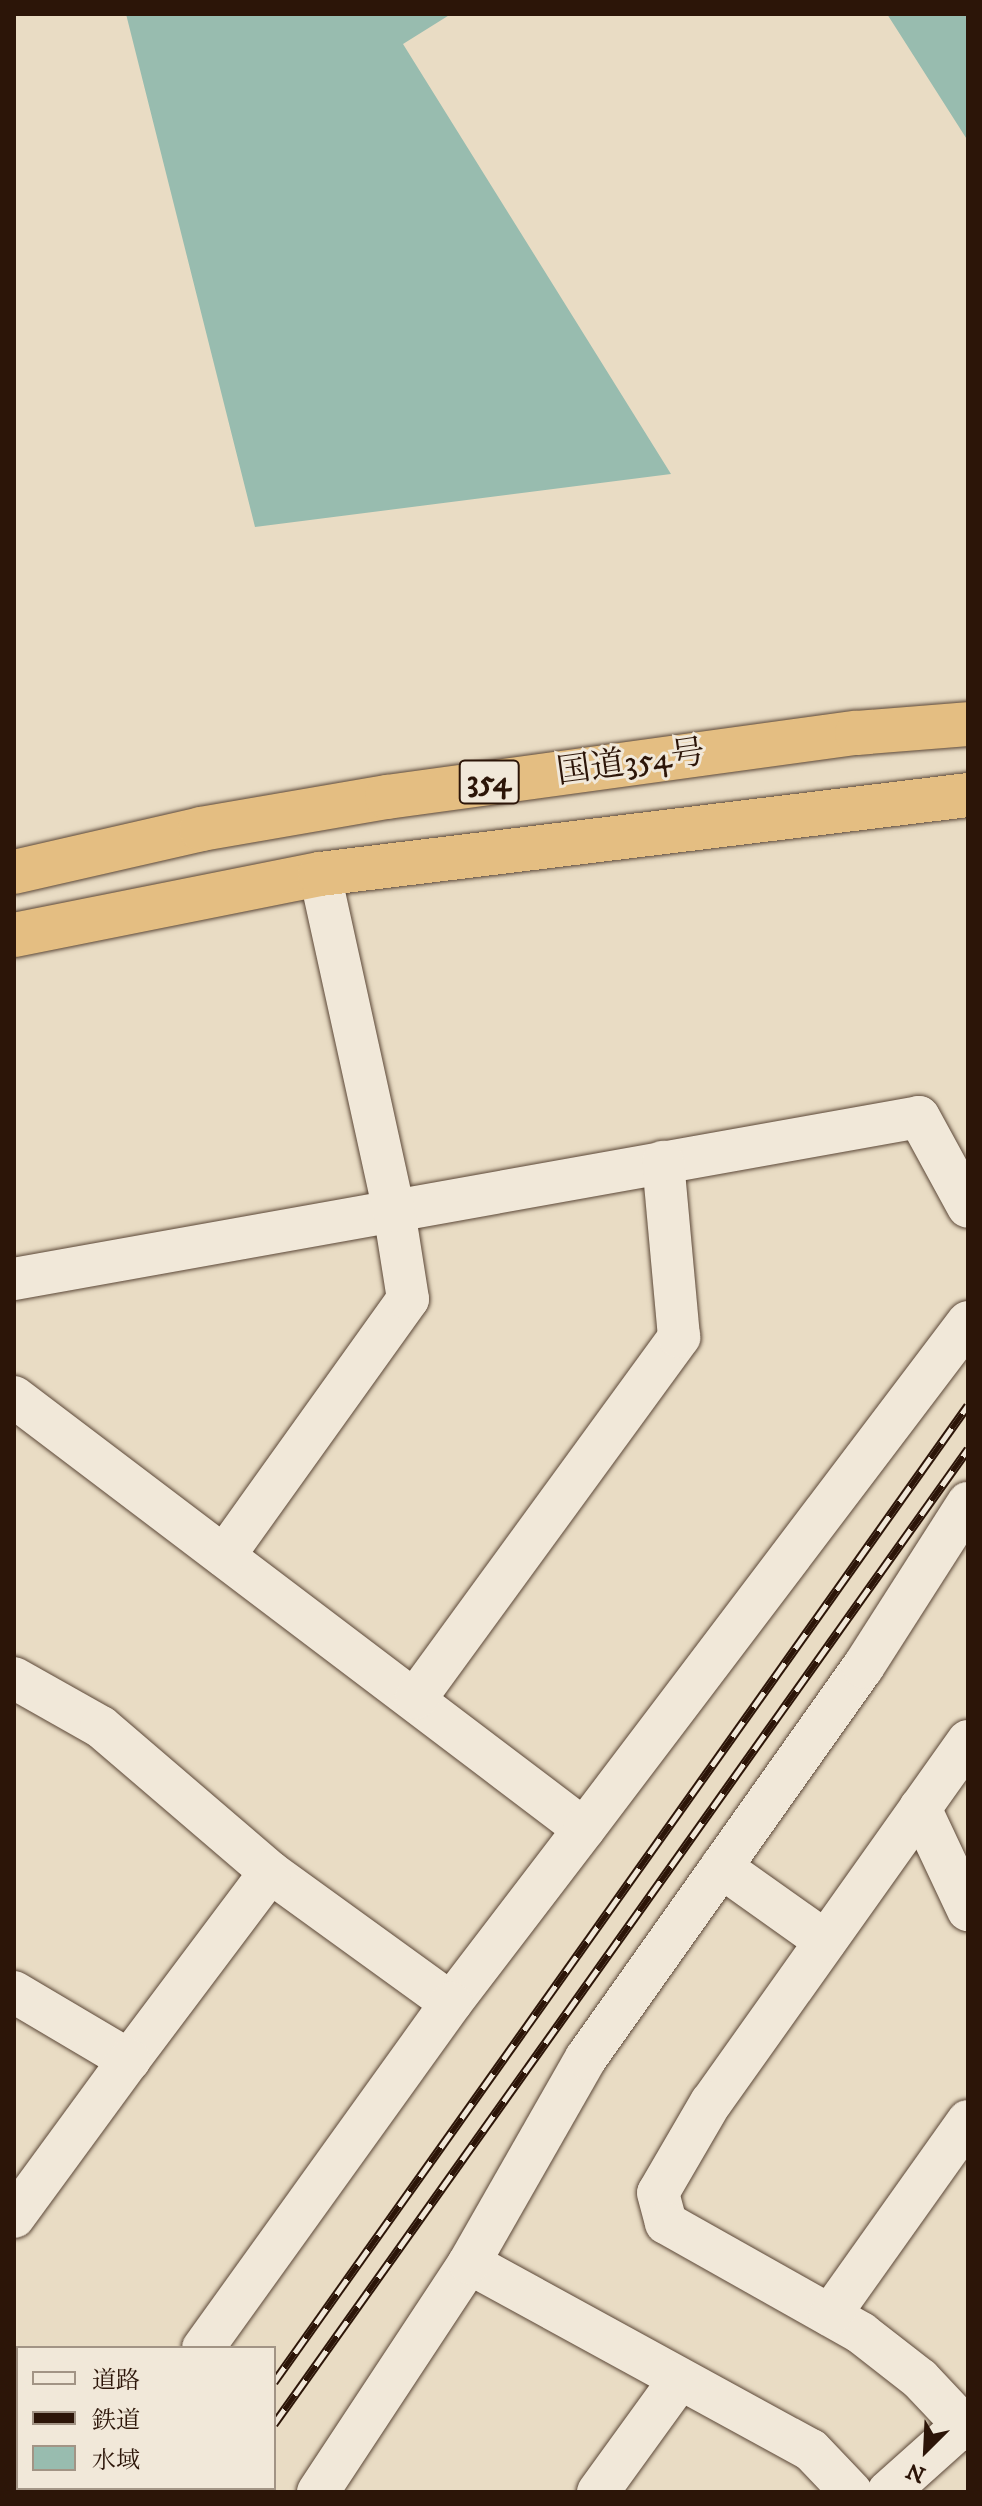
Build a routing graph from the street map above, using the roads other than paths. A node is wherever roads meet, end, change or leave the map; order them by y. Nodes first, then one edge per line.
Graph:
1 (968, 724) edge
2 (968, 795) edge
3 (14, 872) edge
4 (320, 874) junction
5 (14, 935) edge
6 (663, 1162) junction
7 (968, 1207) edge
8 (394, 1211) junction
9 (14, 1279) edge
10 (968, 1322) edge
11 (14, 1397) edge
12 (968, 1503) edge
13 (224, 1556) junction
14 (14, 1678) edge
15 (416, 1698) junction
16 (968, 1741) edge
17 (920, 1808) junction
18 (584, 1829) junction
19 (721, 1867) junction
20 (270, 1872) junction
21 (968, 1910) edge
22 (825, 1941) junction
23 (14, 1992) edge
24 (451, 2003) junction
25 (129, 2060) junction
26 (968, 2121) edge
27 (14, 2217) edge
28 (469, 2263) junction
29 (830, 2315) junction
30 (204, 2346) edge
31 (679, 2380) junction
32 (965, 2427) edge
33 (318, 2492) edge
34 (598, 2492) edge
35 (851, 2492) edge
36 (888, 2492) edge

1 - 3 highway, 国道354号 / 354
2 - 4 highway, 国道354号 / 354
4 - 5 highway, 国道354号 / 354
4 - 8 street
6 - 7 street
6 - 8 street
6 - 15 street
8 - 9 street
8 - 13 street
10 - 18 street
11 - 13 street
12 - 19 street
13 - 15 street
14 - 20 street
15 - 18 street
16 - 17 street
17 - 21 street
17 - 22 street
18 - 24 street
19 - 22 street
19 - 28 street
20 - 24 street
20 - 25 street
22 - 29 street
23 - 25 street
24 - 30 street
25 - 27 street
26 - 29 street
28 - 31 street
28 - 33 street
29 - 32 street
31 - 34 street
31 - 35 street
32 - 36 street

